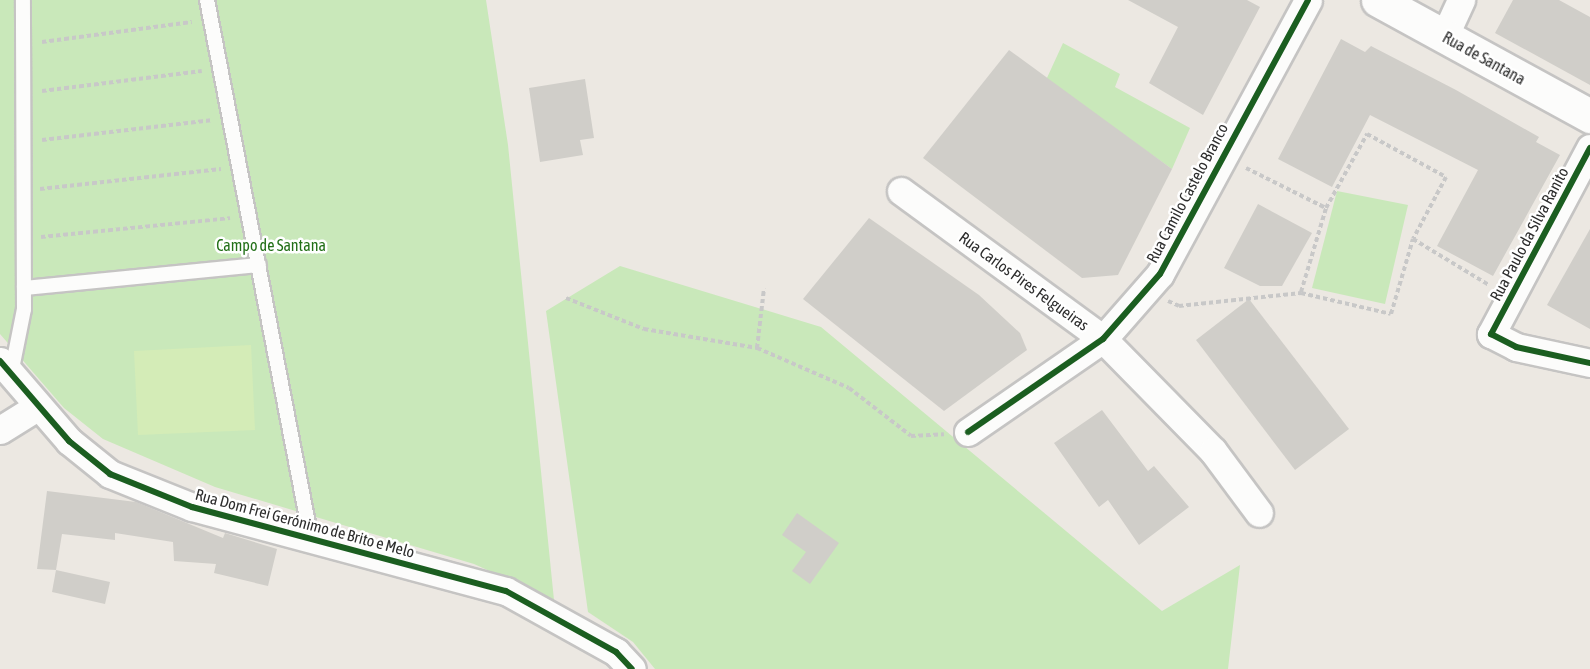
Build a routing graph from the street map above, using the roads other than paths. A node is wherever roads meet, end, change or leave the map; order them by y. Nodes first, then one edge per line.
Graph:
1 (23, 0) edge
2 (207, 0) edge
3 (1308, 0) edge
4 (1378, 0) edge
5 (1461, 0) edge
6 (1444, 36) junction
7 (1590, 116) edge
8 (1590, 148) edge
9 (901, 191) dead end
10 (259, 265) junction
11 (24, 288) junction
12 (1103, 339) junction
13 (1590, 363) edge
14 (6, 367) edge
15 (37, 407) junction
16 (0, 430) edge
17 (968, 432) road end
18 (1259, 513) dead end
19 (311, 539) junction
20 (632, 669) edge

1 - 11 lane
2 - 10 lane
3 - 12 street, Rua Camilo Castelo Branco
4 - 6 main road, Rua de Santana
5 - 6 street
6 - 7 main road, Rua de Santana
8 - 13 street, Rua Paulo da Silva Ranito
9 - 12 street, Rua Carlos Pires Felgueiras
10 - 11 lane
10 - 19 lane
11 - 14 lane
12 - 17 street, Rua Camilo Castelo Branco
12 - 18 street, Rua Carlos Pires Felgueiras
14 - 15 street, Rua Dom Frei Gerónimo de Brito e Melo
15 - 16 street
15 - 19 street, Rua Dom Frei Gerónimo de Brito e Melo
19 - 20 street, Rua Dom Frei Gerónimo de Brito e Melo

